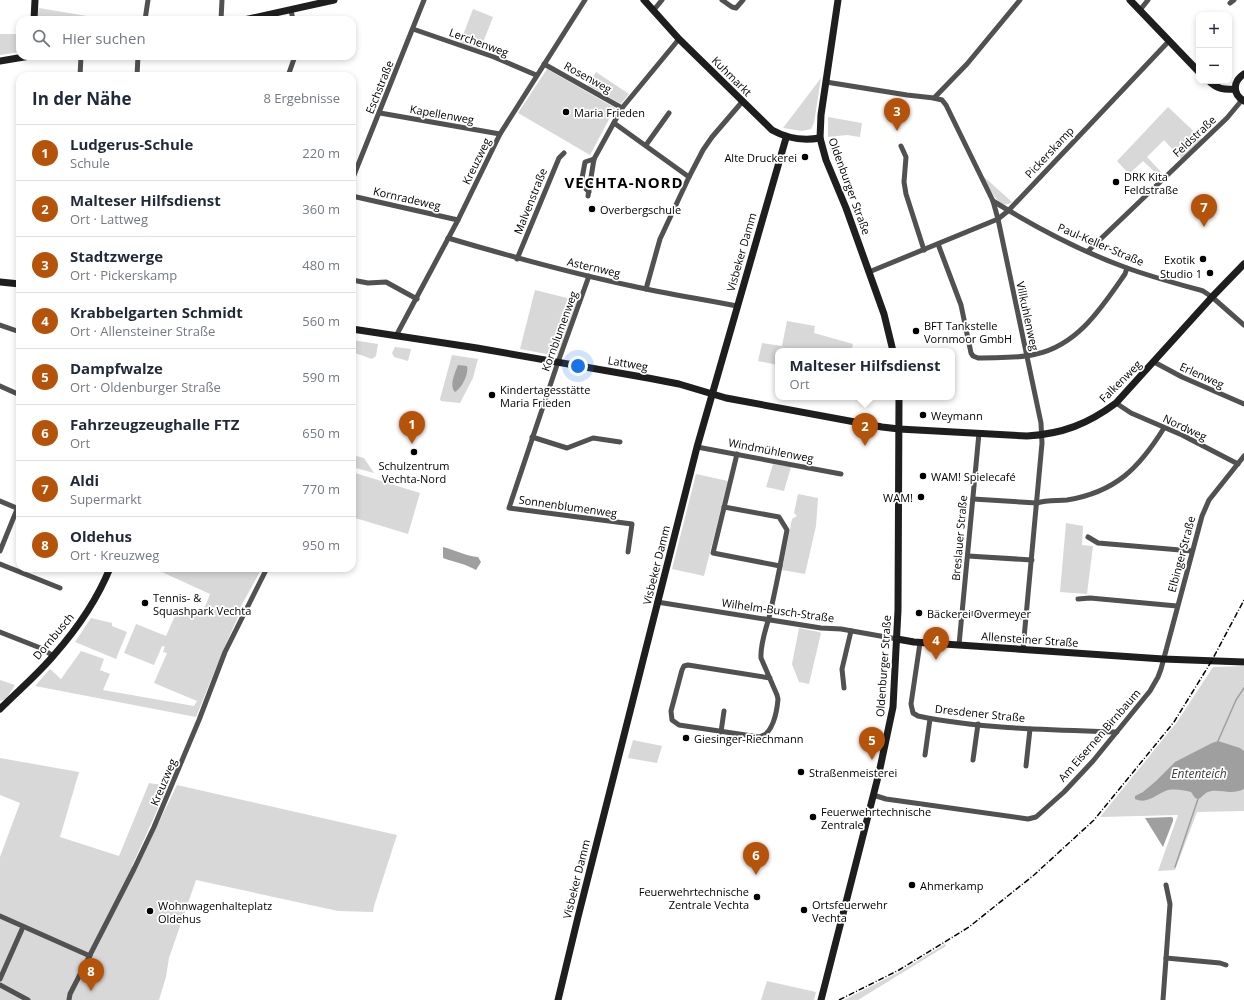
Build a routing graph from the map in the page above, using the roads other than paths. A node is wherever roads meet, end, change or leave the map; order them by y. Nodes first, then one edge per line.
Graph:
1 (35, 0) edge
2 (148, 0) edge
3 (222, 0) edge
4 (334, 0) edge
5 (424, 0) edge
6 (585, 0) edge
7 (644, 0) edge
8 (662, 0) edge
9 (722, 0) edge
10 (743, 0) edge
11 (838, 0) edge
12 (1020, 0) edge
13 (1130, 0) edge
14 (1148, 0) edge
15 (291, 10) junction
16 (1140, 10) junction
17 (653, 11) junction
18 (34, 16) edge
19 (146, 16) edge
20 (222, 16) edge
21 (263, 16) edge
22 (292, 16) edge
23 (413, 29) junction
24 (679, 39) junction
25 (1169, 41) junction
26 (16, 58) edge
27 (81, 60) edge
28 (138, 60) edge
29 (294, 60) edge
30 (0, 61) edge
31 (544, 64) junction
32 (1196, 69) edge
33 (80, 72) edge
34 (137, 72) edge
35 (289, 72) edge
36 (1244, 74) edge
37 (536, 75) junction
38 (826, 82) junction
39 (1211, 84) edge
40 (1235, 89) junction
41 (934, 98) junction
42 (1243, 100) edge
43 (742, 102) junction
44 (622, 108) junction
45 (380, 113) junction
46 (669, 113) dead end
47 (614, 123) junction
48 (500, 134) junction
49 (786, 138) junction
50 (820, 138) junction
51 (646, 145) junction
52 (901, 146) dead end
53 (564, 153) dead end
54 (594, 159) junction
55 (356, 170) edge
56 (689, 177) junction
57 (356, 197) edge
58 (993, 201) junction
59 (1008, 210) junction
60 (998, 219) junction
61 (458, 220) junction
62 (448, 238) junction
63 (938, 244) junction
64 (924, 250) junction
65 (1088, 251) junction
66 (517, 259) junction
67 (1244, 264) edge
68 (1127, 268) junction
69 (869, 272) junction
70 (589, 276) junction
71 (356, 281) edge
72 (0, 282) edge
73 (16, 284) edge
74 (646, 289) junction
75 (1212, 296) junction
76 (416, 299) junction
77 (737, 306) junction
78 (0, 325) edge
79 (1244, 325) edge
80 (356, 330) edge
81 (16, 331) edge
82 (396, 336) junction
83 (892, 348) edge
84 (1026, 356) junction
85 (558, 362) junction
86 (1154, 362) junction
87 (0, 386) edge
88 (16, 392) edge
89 (711, 394) junction
90 (899, 400) edge
91 (1116, 402) junction
92 (1244, 404) edge
93 (1164, 428) junction
94 (899, 429) junction
95 (978, 432) junction
96 (1041, 435) junction
97 (532, 437) junction
98 (620, 442) dead end
99 (697, 447) junction
100 (737, 454) junction
101 (1244, 456) edge
102 (1238, 464) junction
103 (841, 474) dead end
104 (519, 478) joint
105 (973, 499) junction
106 (0, 501) edge
107 (1037, 503) junction
108 (724, 506) junction
109 (16, 507) edge
110 (16, 515) edge
111 (1088, 537) dead end
112 (0, 551) edge
113 (1192, 551) junction
114 (628, 552) dead end
115 (968, 556) junction
116 (1032, 560) junction
117 (0, 564) edge
118 (780, 566) junction
119 (16, 570) edge
120 (20, 572) edge
121 (108, 572) edge
122 (265, 572) edge
123 (60, 588) dead end
124 (1078, 599) dead end
125 (657, 602) junction
126 (1178, 606) junction
127 (962, 613) junction
128 (1026, 618) junction
129 (768, 620) junction
130 (851, 631) junction
131 (0, 632) edge
132 (897, 639) junction
133 (920, 643) junction
134 (960, 645) junction
135 (1024, 650) junction
136 (53, 656) junction
137 (1163, 659) junction
138 (1244, 662) edge
139 (770, 678) junction
140 (844, 688) dead end
141 (0, 709) edge
142 (724, 711) dead end
143 (930, 719) junction
144 (978, 724) junction
145 (1030, 728) junction
146 (721, 732) junction
147 (1117, 732) junction
148 (925, 755) dead end
149 (973, 760) dead end
150 (1026, 766) dead end
151 (873, 795) junction
152 (1166, 885) dead end
153 (0, 916) edge
154 (23, 927) junction
155 (90, 956) junction
156 (1166, 958) junction
157 (1226, 966) dead end
158 (0, 979) edge
159 (0, 985) edge
160 (22, 998) edge
161 (28, 1000) edge
162 (69, 1000) edge
163 (558, 1000) edge
164 (821, 1000) edge
165 (1163, 1000) edge

1 - 18 street
2 - 19 street
3 - 20 street
4 - 15 street
5 - 23 street, Eschstraße
6 - 31 street, Kreuzweg
7 - 17 street, Kuhmarkt
8 - 17 street
9 - 10 street
11 - 38 street, Oldenburger Straße
12 - 41 street
13 - 16 street
14 - 16 street
15 - 21 street
15 - 22 street
16 - 25 street
17 - 24 street, Kuhmarkt
23 - 37 street, Lerchenweg
23 - 45 street, Eschstraße
24 - 43 street, Kuhmarkt
24 - 44 street
25 - 32 street
25 - 59 street, Pickerskamp
26 - 30 street
27 - 33 street
28 - 34 street
29 - 35 street
31 - 37 street, Kreuzweg
31 - 44 street, Rosenweg
36 - 40 street
37 - 48 street, Kreuzweg
38 - 41 street
38 - 50 street, Oldenburger Straße
39 - 40 street
40 - 42 street
41 - 58 street, Villkuhlenweg
42 - 65 street, Feldstraße
43 - 49 street, Kuhmarkt
43 - 56 street
44 - 47 street
45 - 48 street, Kapellenweg
45 - 55 street, Eschstraße
46 - 51 street
47 - 51 street
47 - 54 street
48 - 61 street, Kreuzweg
49 - 50 street, Kuhmarkt
49 - 77 street, Visbeker Damm
50 - 69 street, Oldenburger Straße
51 - 56 street
52 - 64 street
53 - 66 street, Malvenstraße
54 - 54 street
56 - 74 street
57 - 61 street, Kornradeweg
58 - 59 street
58 - 60 street, Villkuhlenweg
59 - 60 street, Pickerskamp
59 - 65 street, Paul-Keller-Straße
60 - 63 street, Pickerskamp
60 - 84 street, Villkuhlenweg
61 - 62 street, Kreuzweg
62 - 66 street, Asternweg
62 - 76 street, Kreuzweg
63 - 64 street, Pickerskamp
63 - 84 street
64 - 69 street, Pickerskamp
65 - 68 street, Paul-Keller-Straße
66 - 70 street, Asternweg
67 - 75 street, Falkenweg
68 - 75 street, Paul-Keller-Straße
68 - 84 street
69 - 83 street, Oldenburger Straße
70 - 74 street, Asternweg
70 - 85 street, Kornblumenweg
71 - 76 street
72 - 73 street
74 - 77 street, Asternweg
75 - 79 street
75 - 86 street, Falkenweg
76 - 82 street, Kreuzweg
77 - 89 street, Visbeker Damm
78 - 81 street
80 - 82 street, Lattweg
82 - 85 street, Lattweg
84 - 96 street, Villkuhlenweg
85 - 89 street, Lattweg
85 - 97 street, Kornblumenweg
86 - 91 street, Falkenweg
86 - 92 street, Erlenweg
87 - 88 street
89 - 94 street, Lattweg
89 - 99 street, Visbeker Damm
90 - 94 street, Oldenburger Straße
91 - 93 street, Nordweg
91 - 96 street, Falkenweg
93 - 102 street, Nordweg
93 - 107 street
94 - 95 street, Falkenweg
94 - 132 street, Oldenburger Straße
95 - 96 street, Falkenweg
95 - 105 street, Breslauer Straße
96 - 107 street, Villkuhlenweg
97 - 98 street
97 - 104 street, Kornblumenweg
99 - 100 street, Windmühlenweg
99 - 125 street, Visbeker Damm
100 - 103 street, Windmühlenweg
100 - 108 street
101 - 102 street
102 - 113 street, Elbinger Straße
104 - 114 street, Sonnenblumenweg
105 - 107 street
105 - 115 street, Breslauer Straße
106 - 109 street
107 - 116 street, Villkuhlenweg
108 - 118 street
108 - 118 street
110 - 112 street
111 - 113 street
113 - 126 street, Elbinger Straße
115 - 116 street
115 - 127 street, Breslauer Straße
116 - 128 street, Villkuhlenweg
117 - 119 street
118 - 129 street
120 - 123 street
121 - 136 street, Dornbusch
122 - 155 street, Kreuzweg
124 - 126 street
125 - 129 street, Wilhelm-Busch-Straße
125 - 163 street, Visbeker Damm
126 - 137 street, Elbinger Straße
127 - 128 street
127 - 134 street, Breslauer Straße
128 - 135 street, Villkuhlenweg
129 - 130 street, Wilhelm-Busch-Straße
129 - 139 street
130 - 132 street, Wilhelm-Busch-Straße
130 - 140 street
131 - 136 street
132 - 133 street, Allensteiner Straße
132 - 151 street, Oldenburger Straße
133 - 134 street, Allensteiner Straße
133 - 143 street, Dresdener Straße
134 - 135 street, Allensteiner Straße
135 - 137 street, Allensteiner Straße
136 - 141 street, Dornbusch
137 - 138 street, Allensteiner Straße
137 - 147 street, Am Eisernen Birnbaum
139 - 146 street
139 - 146 street
142 - 146 street
143 - 144 street, Dresdener Straße
143 - 148 street
144 - 145 street, Dresdener Straße
144 - 149 street
145 - 147 street, Dresdener Straße
145 - 150 street
147 - 151 street, Am Eisernen Birnbaum
151 - 164 street, Oldenburger Straße
152 - 156 street
153 - 154 street
154 - 155 street
154 - 158 street
155 - 162 street, Kreuzweg
156 - 157 street
156 - 165 street
159 - 160 street
160 - 161 street

